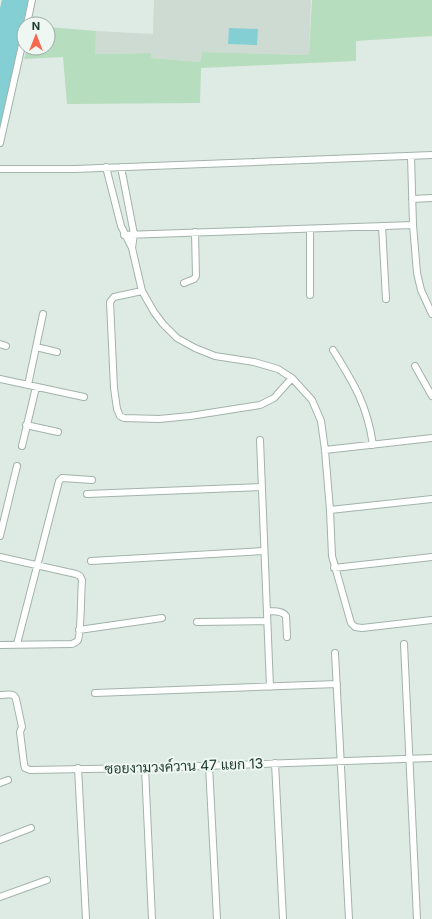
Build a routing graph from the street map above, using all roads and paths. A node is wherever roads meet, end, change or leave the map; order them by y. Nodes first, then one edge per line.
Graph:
1 (32, 0) edge
2 (29, 16) edge
3 (20, 56) edge
4 (0, 143) edge
5 (432, 155) edge
6 (411, 156) junction
7 (106, 167) junction
8 (121, 167) junction
9 (0, 169) edge
10 (432, 198) edge
11 (412, 199) junction
12 (413, 225) junction
13 (382, 226) junction
14 (310, 229) junction
15 (195, 232) junction
16 (134, 234) junction
17 (124, 235) junction
18 (132, 248) junction
19 (184, 283) dead end
20 (142, 291) junction
21 (310, 295) dead end
22 (386, 299) dead end
23 (43, 314) dead end
24 (432, 314) edge
25 (36, 348) junction
26 (333, 350) dead end
27 (57, 352) dead end
28 (415, 366) dead end
29 (292, 378) junction
30 (0, 379) edge
31 (28, 385) junction
32 (36, 387) junction
33 (432, 396) edge
34 (84, 397) dead end
35 (26, 425) junction
36 (58, 432) dead end
37 (432, 438) edge
38 (260, 440) dead end
39 (373, 445) junction
40 (22, 446) dead end
41 (325, 450) junction
42 (17, 466) dead end
43 (92, 480) dead end
44 (261, 487) junction
45 (87, 494) dead end
46 (432, 499) edge
47 (330, 510) junction
48 (0, 536) edge
49 (264, 551) junction
50 (0, 557) edge
51 (432, 557) edge
52 (91, 561) dead end
53 (37, 566) junction
54 (334, 568) junction
55 (267, 612) junction
56 (162, 618) dead end
57 (432, 620) edge
58 (268, 621) junction
59 (197, 622) dead end
60 (79, 630) junction
61 (287, 637) dead end
62 (17, 644) junction
63 (404, 644) dead end
64 (0, 645) edge
65 (335, 653) dead end
66 (337, 684) junction
67 (270, 687) junction
68 (95, 693) dead end
69 (0, 696) edge
70 (409, 758) junction
71 (432, 758) edge
72 (341, 760) junction
73 (275, 763) junction
74 (209, 766) junction
75 (78, 768) junction
76 (145, 768) junction
77 (8, 780) dead end
78 (0, 784) edge
79 (31, 828) dead end
80 (0, 840) edge
81 (47, 880) dead end
82 (0, 897) edge
83 (86, 919) edge
84 (152, 919) edge
85 (217, 919) edge
86 (283, 919) edge
87 (349, 919) edge
88 (417, 919) edge

1 - 2 street
3 - 4 street
5 - 6 street
6 - 8 street
6 - 11 street
7 - 8 street
7 - 9 street
7 - 17 street
8 - 16 street
10 - 11 street
11 - 12 street
12 - 13 street
12 - 24 street
13 - 14 street
13 - 22 street
14 - 15 street
14 - 21 street
15 - 16 street
15 - 19 street
16 - 17 street
16 - 18 street
17 - 18 street
18 - 20 street
20 - 29 street
20 - 29 street
23 - 25 street
25 - 27 street
25 - 31 street
26 - 39 street
28 - 33 street
29 - 41 street
30 - 31 street
31 - 32 street
32 - 34 street
32 - 35 street
35 - 36 street
35 - 40 street
37 - 39 street
38 - 44 street
39 - 41 street
41 - 47 street
42 - 48 street
43 - 53 street
44 - 45 street
44 - 49 street
46 - 47 street
47 - 54 street
49 - 52 street
49 - 55 street
50 - 53 street
51 - 54 street
53 - 60 street
53 - 62 street
54 - 57 street
55 - 58 street
55 - 61 street
56 - 60 street
58 - 59 street
58 - 67 street
60 - 62 street
62 - 64 street
63 - 70 street
65 - 66 street
66 - 67 street
66 - 72 street
67 - 68 street
69 - 75 street, ซอยงามวงค์วาน 47 แยก 13
70 - 71 street, ซอยงามวงค์วาน 47 แยก 13
70 - 72 street, ซอยงามวงค์วาน 47 แยก 13
70 - 88 street
72 - 73 street, ซอยงามวงค์วาน 47 แยก 13
72 - 87 street
73 - 74 street, ซอยงามวงค์วาน 47 แยก 13
73 - 86 street
74 - 76 street, ซอยงามวงค์วาน 47 แยก 13
74 - 85 street
75 - 76 street, ซอยงามวงค์วาน 47 แยก 13
75 - 83 street
76 - 84 street
77 - 78 street
79 - 80 street
81 - 82 street

